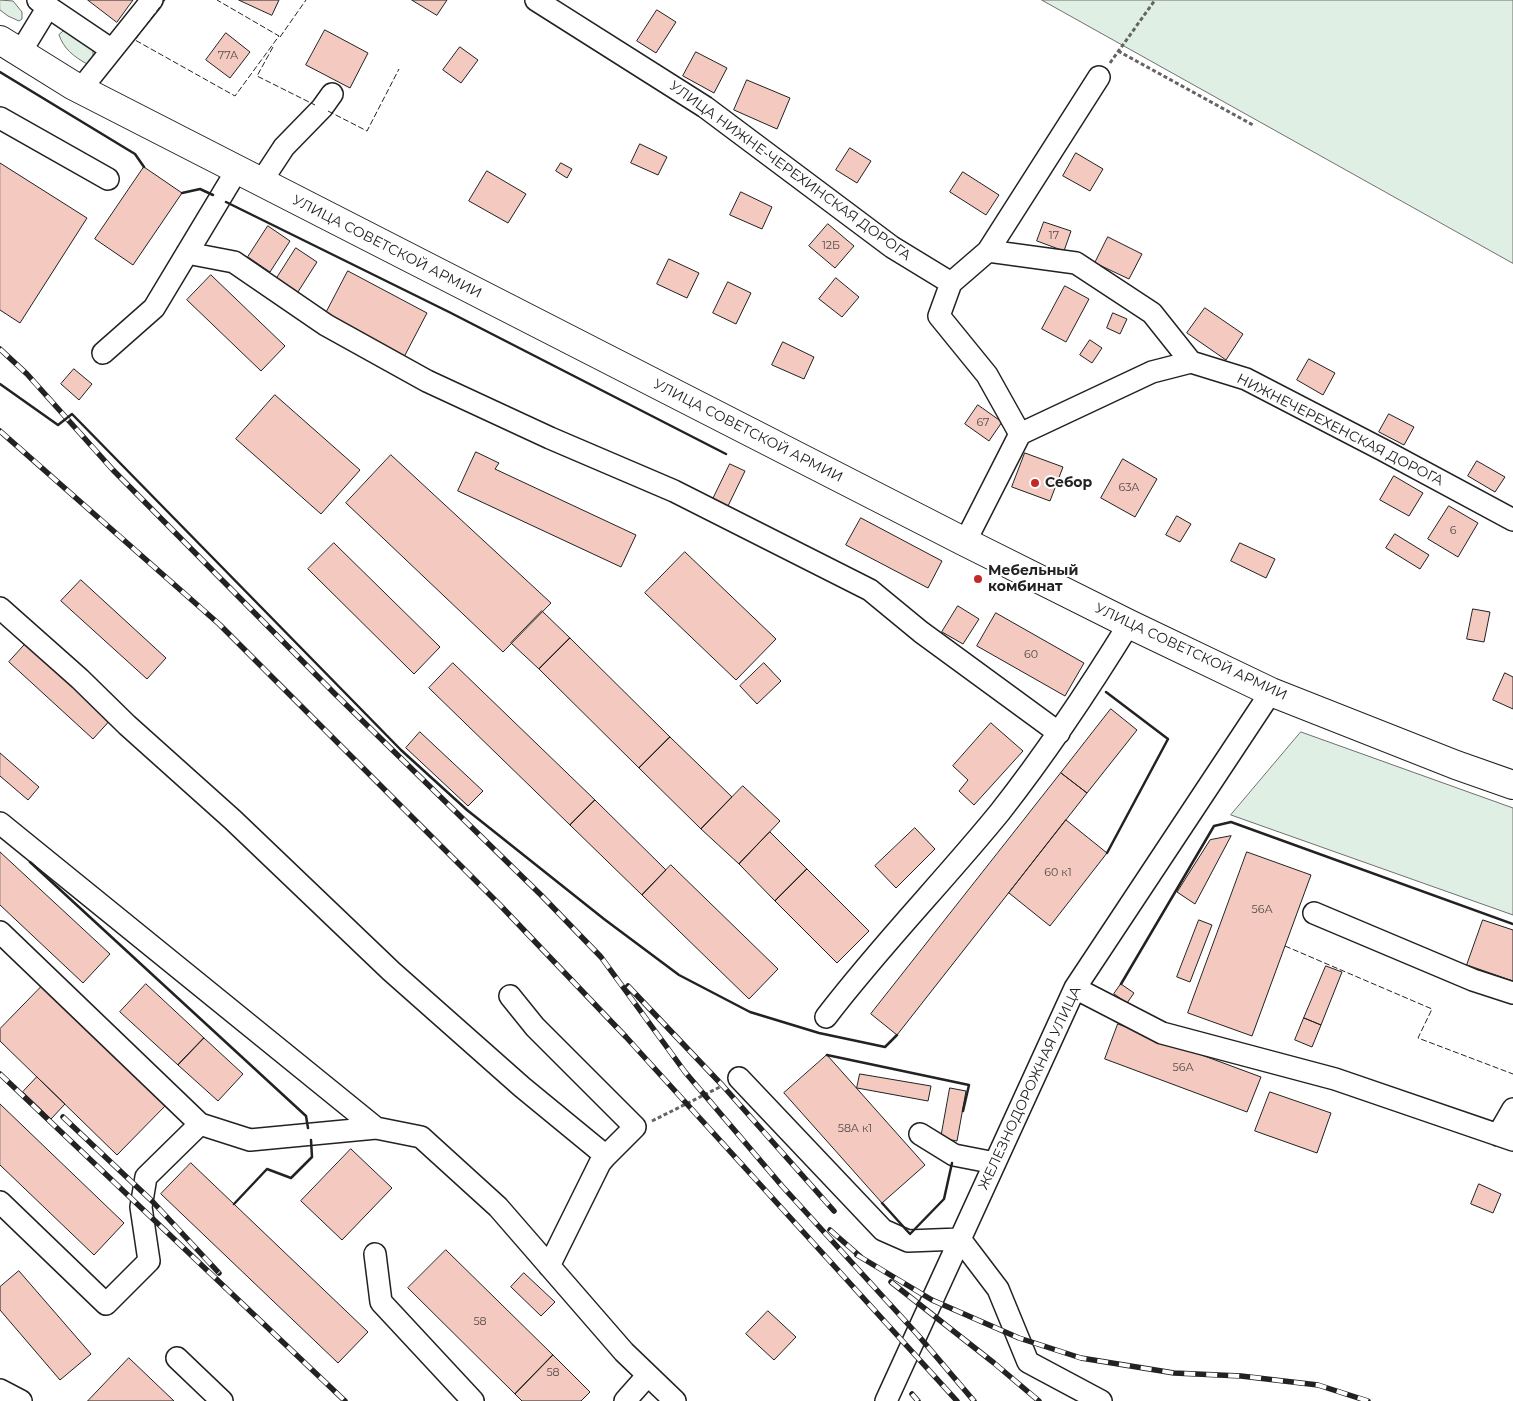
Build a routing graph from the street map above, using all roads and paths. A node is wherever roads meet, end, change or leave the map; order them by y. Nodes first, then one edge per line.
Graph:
1 (152, 0) edge
2 (536, 0) edge
3 (1156, 0) edge
4 (43, 4) edge
5 (10, 46) edge
6 (112, 50) junction
7 (1118, 51) junction
8 (1099, 77) joint
9 (80, 90) junction
10 (332, 94) dead end
11 (0, 118) edge
12 (1253, 125) dead end
13 (237, 170) junction
14 (108, 179) dead end
15 (262, 182) junction
16 (988, 251) junction
17 (187, 253) junction
18 (951, 283) junction
19 (103, 353) dead end
20 (1191, 362) junction
21 (1020, 434) junction
22 (1513, 520) edge
23 (965, 542) junction
24 (0, 608) edge
25 (1129, 624) junction
26 (1271, 692) junction
27 (1059, 733) junction
28 (1513, 785) edge
29 (0, 824) edge
30 (1314, 914) dead end
31 (0, 932) edge
32 (1075, 988) junction
33 (1513, 992) edge
34 (510, 996) dead end
35 (826, 1017) dead end
36 (738, 1078) joint
37 (1513, 1109) edge
38 (200, 1124) junction
39 (635, 1127) junction
40 (376, 1128) junction
41 (920, 1134) dead end
42 (1506, 1138) edge
43 (606, 1156) junction
44 (995, 1163) junction
45 (0, 1202) edge
46 (960, 1239) junction
47 (375, 1254) dead end
48 (549, 1266) junction
49 (177, 1358) dead end
50 (648, 1375) junction
51 (0, 1390) edge
52 (21, 1401) edge
53 (222, 1401) edge
54 (473, 1401) edge
55 (625, 1401) edge
56 (676, 1401) edge
57 (886, 1401) edge
58 (1101, 1401) edge

1 - 6 street
2 - 18 street, УЛИЦА НИЖНЕ-ЧЕРЕХИНСКАЯ ДОРОГА
3 - 7 path
4 - 5 street
4 - 6 street
5 - 9 main road, УЛИЦА СОВЕТСКОЙ АРМИИ
6 - 9 street
7 - 8 path
7 - 12 path
8 - 16 street
9 - 13 main road, УЛИЦА СОВЕТСКОЙ АРМИИ
10 - 15 street
11 - 14 street
13 - 15 main road, УЛИЦА СОВЕТСКОЙ АРМИИ
13 - 17 street
15 - 23 main road, УЛИЦА СОВЕТСКОЙ АРМИИ
16 - 18 street
16 - 20 street
17 - 19 street
17 - 27 street
18 - 21 street
20 - 21 street
20 - 22 street, НИЖНЕЧЕРЕХЕНСКАЯ ДОРОГА
21 - 23 street
23 - 25 main road, УЛИЦА СОВЕТСКОЙ АРМИИ
24 - 43 street
25 - 26 main road, УЛИЦА СОВЕТСКОЙ АРМИИ
25 - 27 street
26 - 28 main road, УЛИЦА СОВЕТСКОЙ АРМИИ
26 - 32 street, ЖЕЛЕЗНОДОРОЖНАЯ УЛИЦА
27 - 35 street
29 - 40 street
30 - 33 street
31 - 38 street
32 - 42 street
32 - 44 street, ЖЕЛЕЗНОДОРОЖНАЯ УЛИЦА
34 - 39 street
36 - 39 path
36 - 46 street
37 - 42 street
38 - 40 street
38 - 45 street
39 - 43 street
40 - 48 street
41 - 44 street
43 - 48 street
44 - 46 street, ЖЕЛЕЗНОДОРОЖНАЯ УЛИЦА
46 - 57 street, ЖЕЛЕЗНОДОРОЖНАЯ УЛИЦА
46 - 58 street
47 - 54 street
48 - 50 street
49 - 53 street
50 - 55 street
50 - 56 street
51 - 52 street

